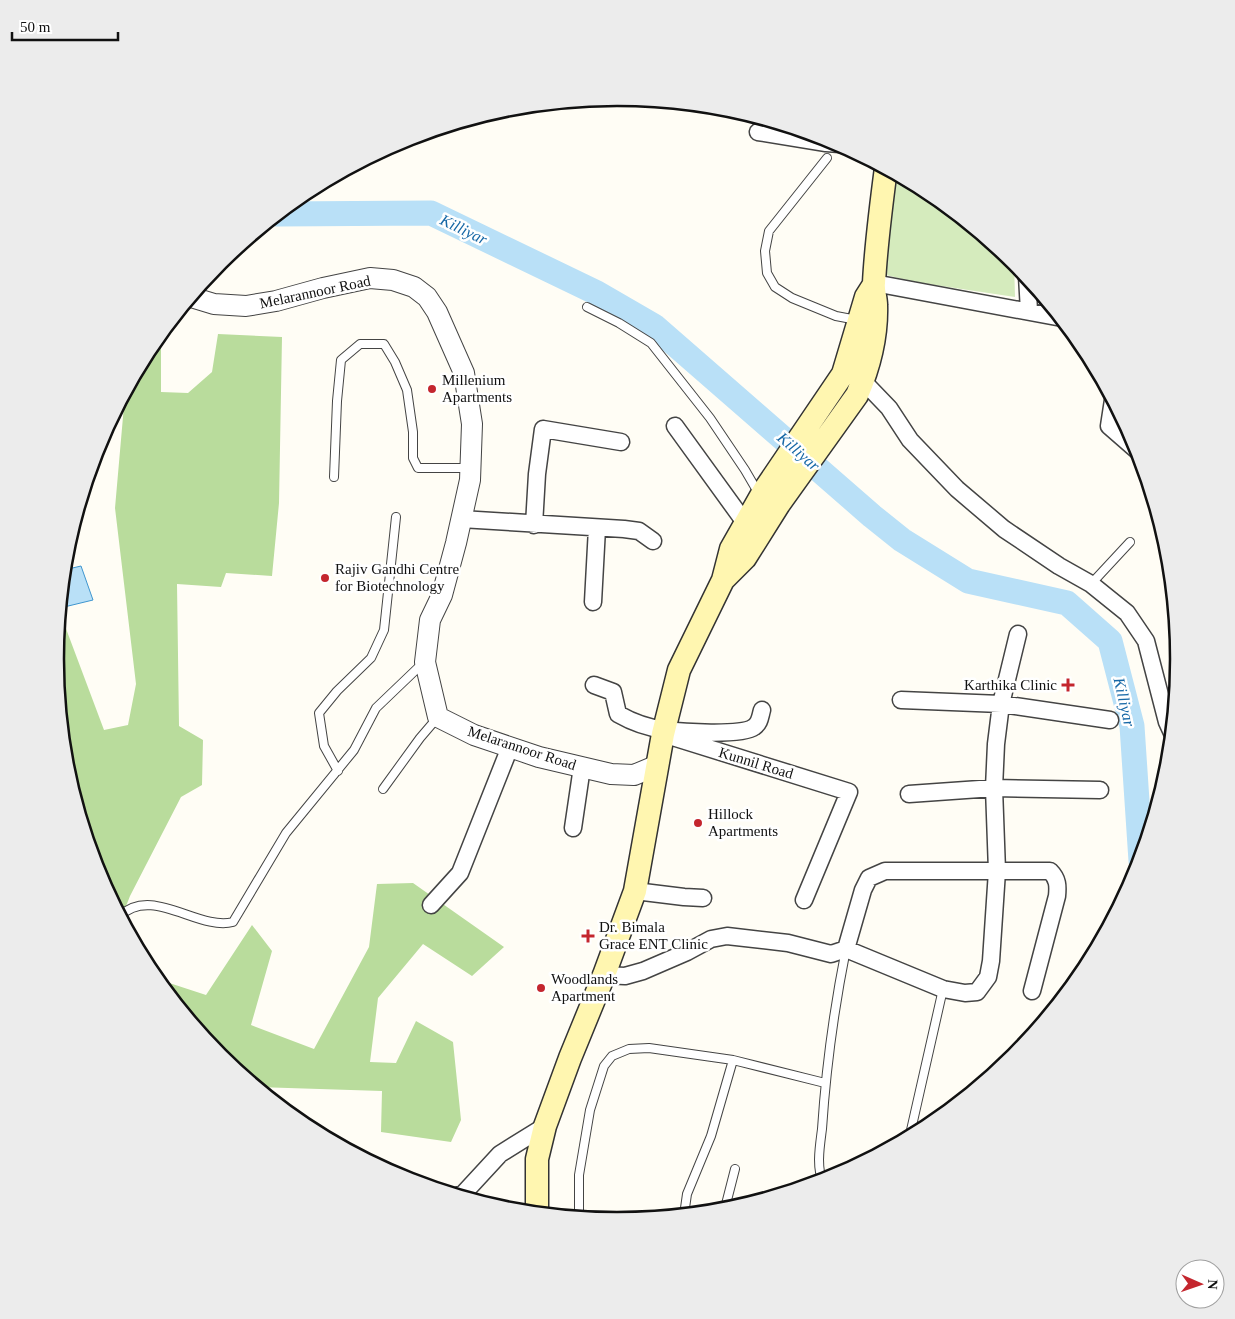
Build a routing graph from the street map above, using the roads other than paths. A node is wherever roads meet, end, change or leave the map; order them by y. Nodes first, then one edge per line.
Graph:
1 (758, 132) dead end
2 (809, 140) edge
3 (827, 158) dead end
4 (885, 175) edge
5 (873, 285) junction
6 (1028, 287) edge
7 (197, 299) edge
8 (587, 307) dead end
9 (1029, 311) junction
10 (1052, 316) edge
11 (859, 320) junction
12 (855, 383) junction
13 (1112, 411) edge
14 (675, 426) dead end
15 (1126, 440) edge
16 (621, 442) dead end
17 (470, 468) junction
18 (334, 477) dead end
19 (769, 497) junction
20 (396, 517) dead end
21 (461, 520) junction
22 (534, 524) junction
23 (746, 524) junction
24 (597, 528) junction
25 (653, 541) dead end
26 (1130, 542) dead end
27 (723, 580) junction
28 (1091, 584) junction
29 (593, 602) dead end
30 (1018, 634) dead end
31 (424, 662) junction
32 (594, 686) dead end
33 (901, 700) dead end
34 (1001, 704) junction
35 (762, 710) dead end
36 (438, 717) junction
37 (1110, 720) dead end
38 (1168, 725) edge
39 (664, 732) junction
40 (510, 747) junction
41 (658, 766) junction
42 (582, 767) junction
43 (338, 771) junction
44 (994, 788) junction
45 (383, 789) dead end
46 (1100, 790) dead end
47 (909, 794) dead end
48 (573, 828) dead end
49 (997, 871) junction
50 (635, 891) junction
51 (703, 898) dead end
52 (804, 900) dead end
53 (431, 905) dead end
54 (125, 911) edge
55 (846, 950) junction
56 (604, 976) junction
57 (943, 989) junction
58 (1032, 991) dead end
59 (733, 1060) junction
60 (826, 1083) junction
61 (545, 1126) junction
62 (911, 1128) edge
63 (735, 1169) dead end
64 (821, 1174) edge
65 (465, 1191) edge
66 (726, 1203) edge
67 (538, 1208) edge
68 (685, 1209) edge
69 (579, 1212) edge

1 - 2 street
3 - 11 lane
4 - 5 main road
5 - 9 street
5 - 11 main road
5 - 12 main road
6 - 9 street
7 - 17 street, Melarannoor Road
8 - 19 lane
9 - 10 street
11 - 12 main road
12 - 19 main road
12 - 28 street
13 - 15 street
14 - 23 street
16 - 22 street
17 - 18 lane
17 - 21 street, Melarannoor Road
19 - 23 main road
19 - 27 main road
20 - 43 lane
21 - 22 street
21 - 31 street, Melarannoor Road
22 - 24 street
23 - 27 main road
24 - 25 street
24 - 29 street
26 - 28 lane
27 - 39 main road
28 - 38 street
30 - 34 street
31 - 36 street, Melarannoor Road
31 - 43 lane
32 - 39 street
33 - 34 street
34 - 37 street
34 - 44 street
35 - 39 street
36 - 40 street, Melarannoor Road
36 - 45 lane
39 - 41 main road
39 - 52 street, Kunnil Road
40 - 42 street, Melarannoor Road
40 - 53 street
41 - 42 street, Melarannoor Road
41 - 50 main road
42 - 48 street
43 - 54 lane
44 - 46 street
44 - 47 street
44 - 49 street
49 - 55 street
49 - 57 street
49 - 58 street
50 - 51 street
50 - 56 main road
55 - 56 street
55 - 57 street
55 - 60 lane
56 - 61 main road
57 - 62 lane
59 - 60 lane
59 - 68 lane
59 - 69 lane
60 - 64 lane
61 - 65 street
61 - 67 main road
63 - 66 lane

